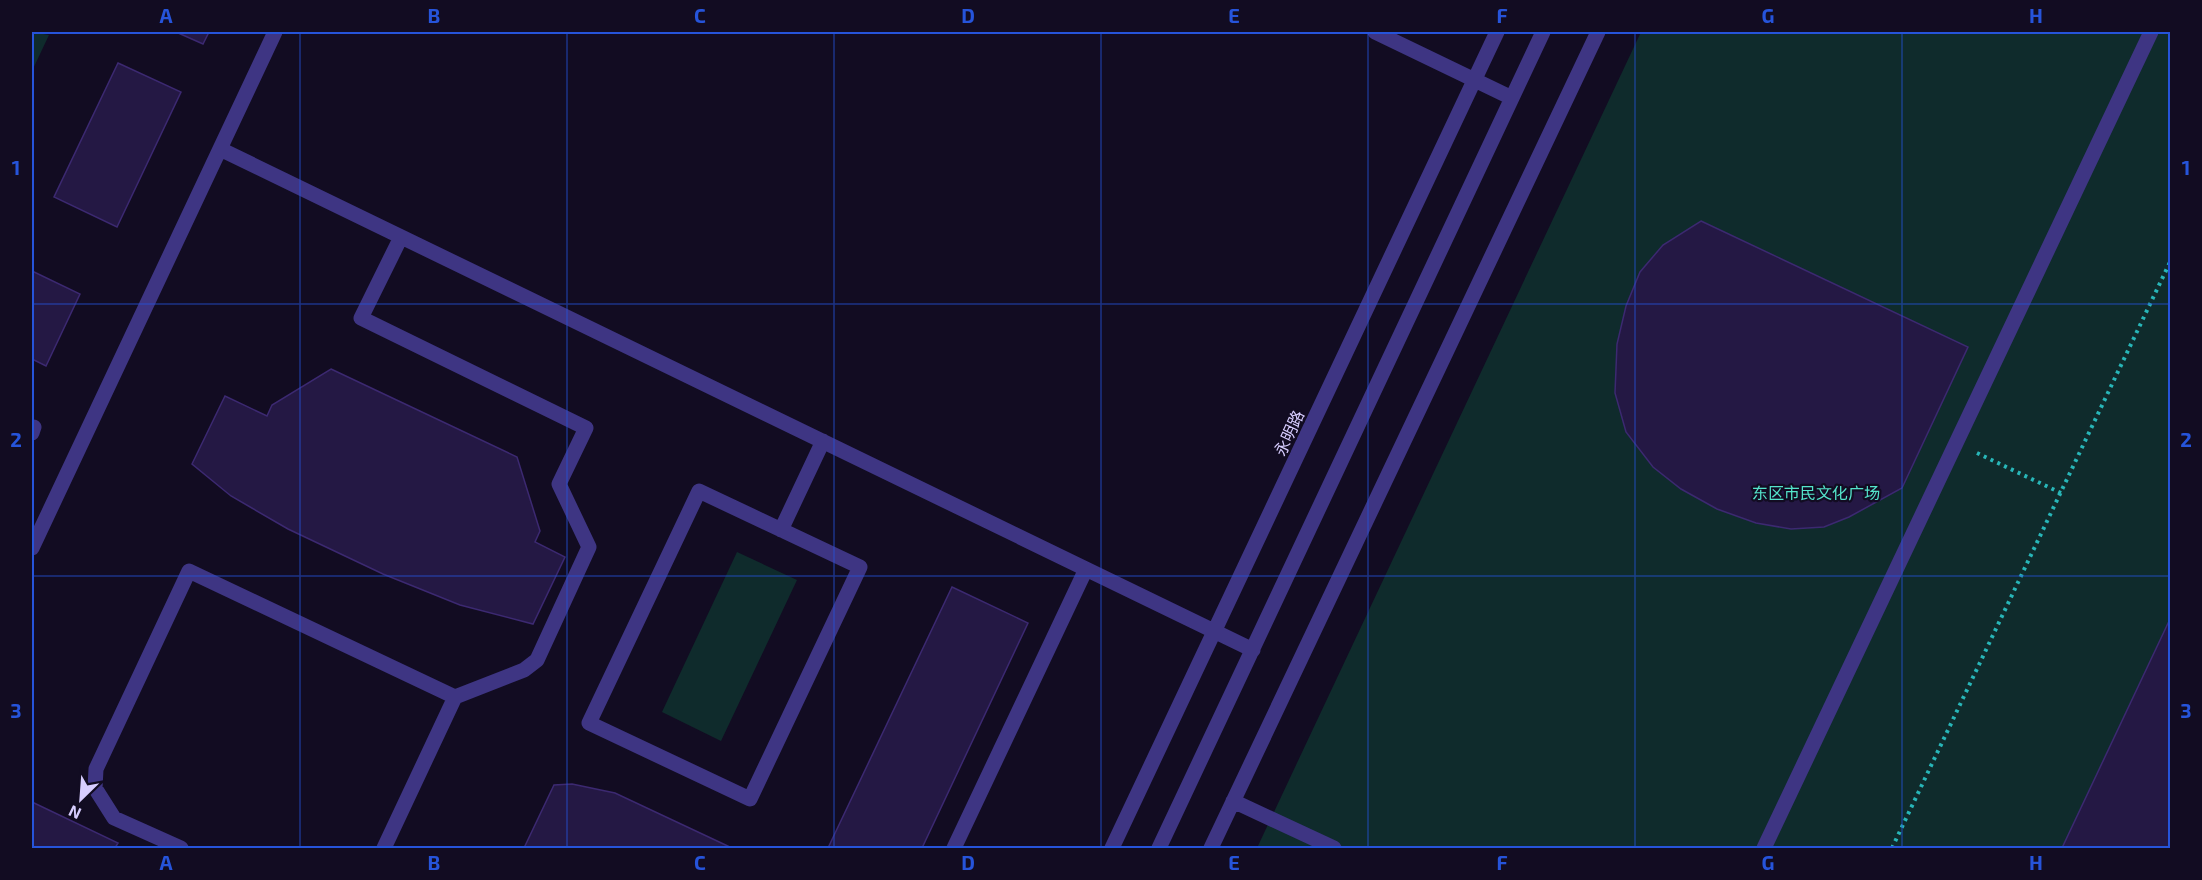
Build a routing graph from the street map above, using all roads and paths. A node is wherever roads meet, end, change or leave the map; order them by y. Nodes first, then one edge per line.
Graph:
1 (275, 32) edge
2 (1375, 32) edge
3 (1497, 32) edge
4 (1543, 32) edge
5 (1598, 32) edge
6 (2151, 32) edge
7 (1474, 80) junction
8 (1512, 98) junction
9 (219, 148) junction
10 (401, 237) junction
11 (2170, 262) edge
12 (823, 441) junction
13 (1956, 443) junction
14 (2061, 493) junction
15 (781, 530) junction
16 (32, 548) edge
17 (1086, 569) junction
18 (1215, 632) junction
19 (1253, 650) junction
20 (455, 697) junction
21 (1233, 801) junction
22 (179, 848) edge
23 (384, 849) edge
24 (954, 849) edge
25 (1112, 849) edge
26 (1159, 849) edge
27 (1211, 849) edge
28 (1334, 849) edge
29 (1764, 849) edge
30 (1892, 849) edge

1 - 9 street
2 - 7 street
3 - 7 street, 永明路
4 - 8 street
5 - 21 street
6 - 13 street
7 - 8 street
7 - 18 street, 永明路
8 - 19 street
9 - 10 street
9 - 16 street
10 - 12 street
10 - 20 street
11 - 14 path
12 - 15 street
12 - 17 street
13 - 14 path
13 - 29 street
14 - 30 path
15 - 15 street
17 - 18 street
17 - 24 street
18 - 19 street
18 - 25 street, 永明路
19 - 26 street
20 - 22 street
20 - 23 street
21 - 27 street
21 - 28 street

